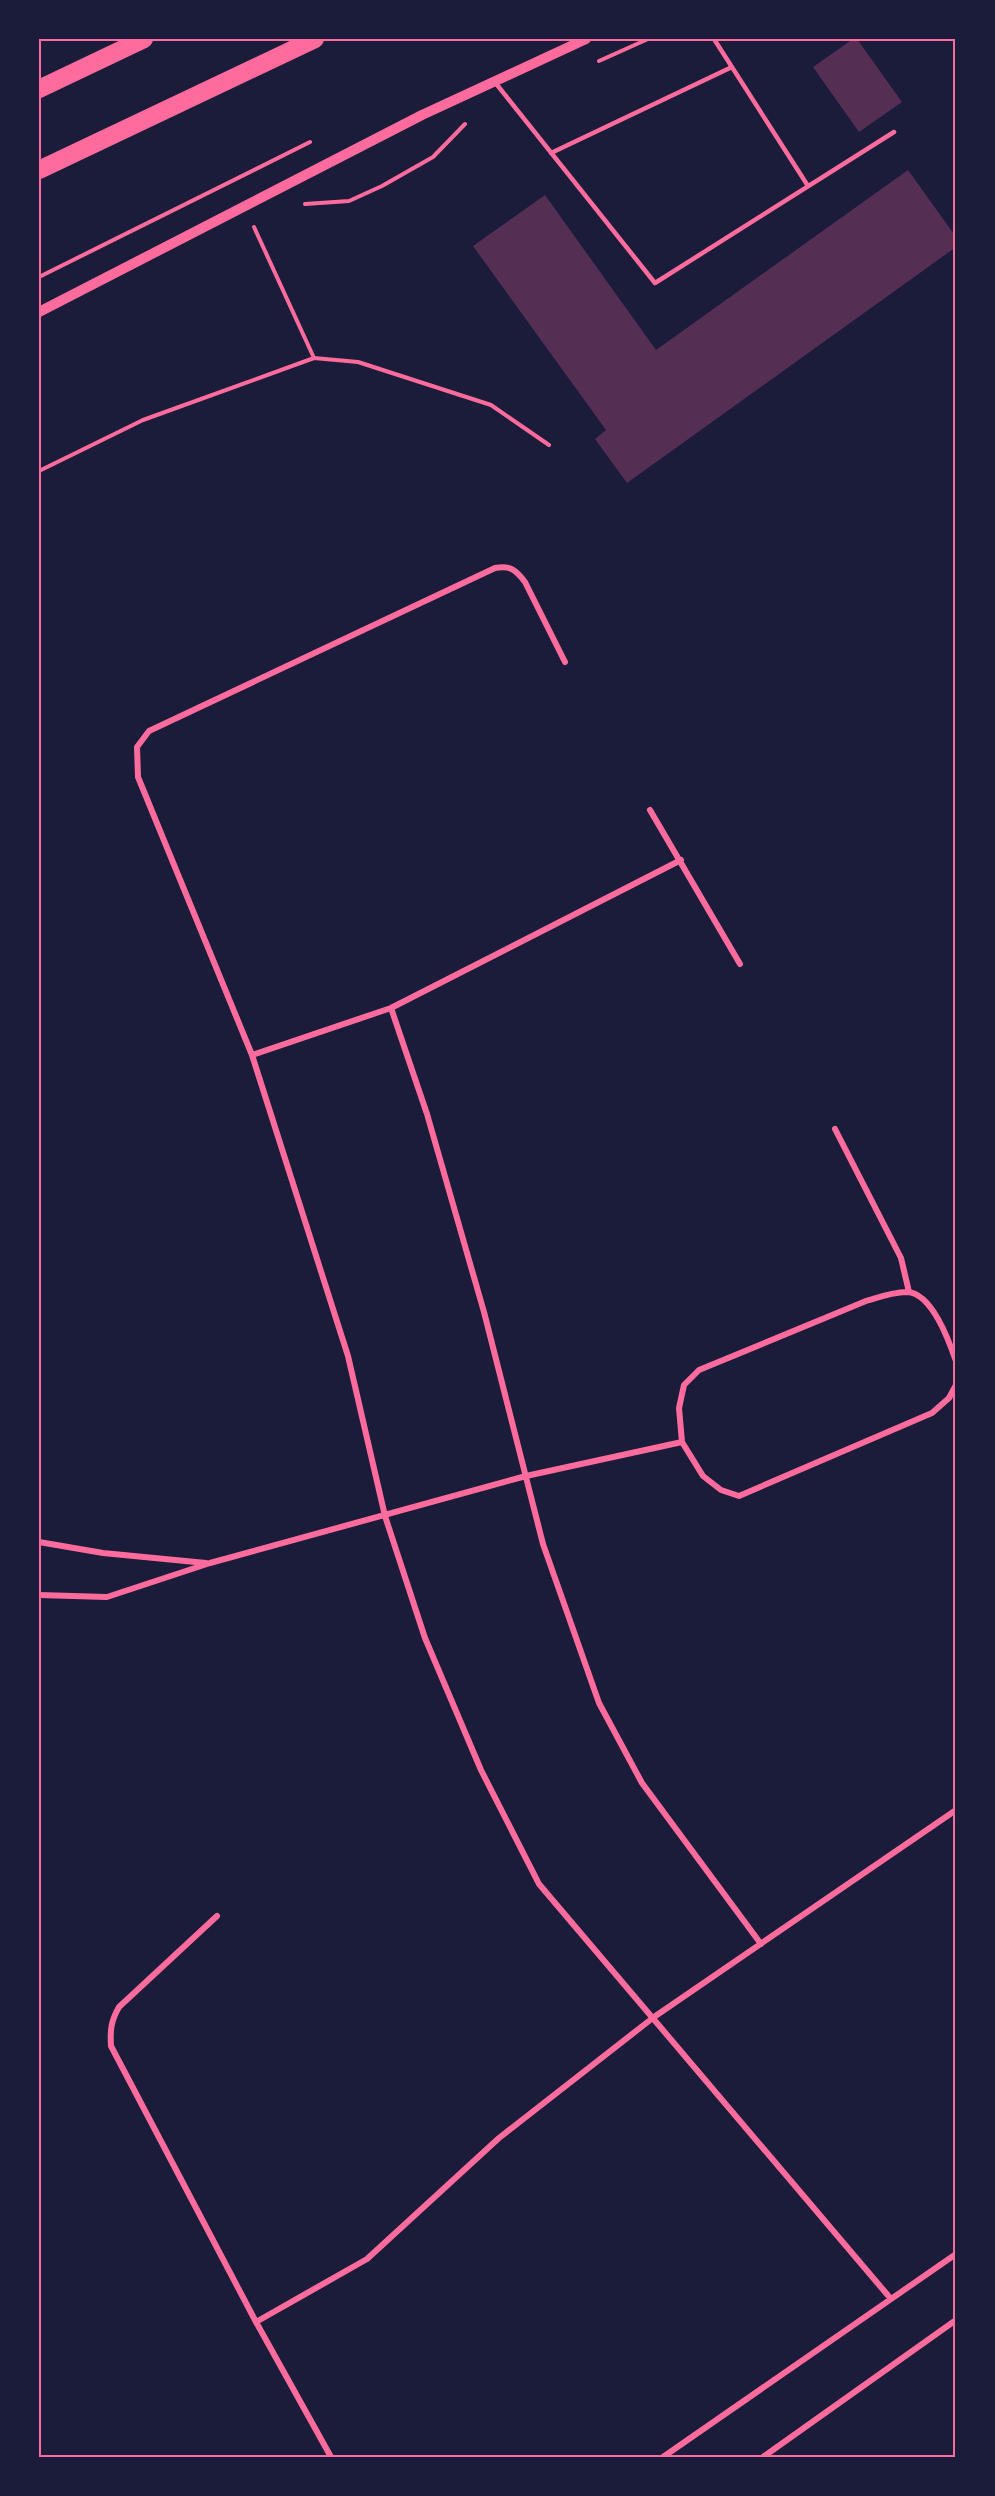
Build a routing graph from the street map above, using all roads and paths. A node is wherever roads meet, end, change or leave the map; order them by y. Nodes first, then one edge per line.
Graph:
1 (144, 39) edge
2 (315, 39) edge
3 (586, 39) edge
4 (648, 39) edge
5 (714, 39) edge
6 (595, 63) dead end
7 (732, 67) junction
8 (494, 81) junction
9 (39, 89) edge
10 (511, 103) junction
11 (894, 132) dead end
12 (551, 153) junction
13 (39, 170) edge
14 (808, 186) junction
15 (244, 204) junction
16 (303, 204) dead end
17 (265, 224) dead end
18 (255, 229) junction
19 (245, 234) dead end
20 (39, 312) edge
21 (314, 358) junction
22 (549, 445) dead end
23 (39, 471) edge
24 (565, 662) dead end
25 (650, 810) dead end
26 (681, 860) junction
27 (740, 964) dead end
28 (391, 1008) junction
29 (252, 1055) junction
30 (835, 1129) dead end
31 (909, 1292) junction
32 (956, 1360) edge
33 (956, 1385) edge
34 (682, 1442) junction
35 (526, 1476) junction
36 (385, 1516) junction
37 (39, 1542) edge
38 (210, 1563) junction
39 (39, 1594) edge
40 (956, 1809) edge
41 (217, 1916) dead end
42 (761, 1944) junction
43 (654, 2017) junction
44 (956, 2254) edge
45 (891, 2299) junction
46 (956, 2320) edge
47 (256, 2322) junction
48 (331, 2457) edge
49 (663, 2457) edge
50 (763, 2457) edge

1 - 9 highway
2 - 13 highway
3 - 8 street
4 - 6 path
5 - 7 lane
7 - 12 lane
7 - 14 lane
8 - 10 lane
8 - 15 street
10 - 12 lane
10 - 16 path
11 - 14 lane
12 - 14 lane
15 - 18 path
15 - 20 street
17 - 18 path
18 - 19 path
18 - 21 path
21 - 22 path
21 - 23 path
24 - 29 street
25 - 26 street
26 - 27 street
26 - 28 street
28 - 29 street
28 - 35 street
29 - 36 street
30 - 31 street
31 - 32 street
31 - 34 street
33 - 34 street
34 - 35 street
35 - 36 street
35 - 42 street
36 - 38 street
36 - 43 street
37 - 38 street
38 - 39 street
40 - 42 street
41 - 47 street
42 - 43 street
43 - 45 street
43 - 47 street
44 - 45 street
45 - 49 street
46 - 50 street
47 - 48 street

